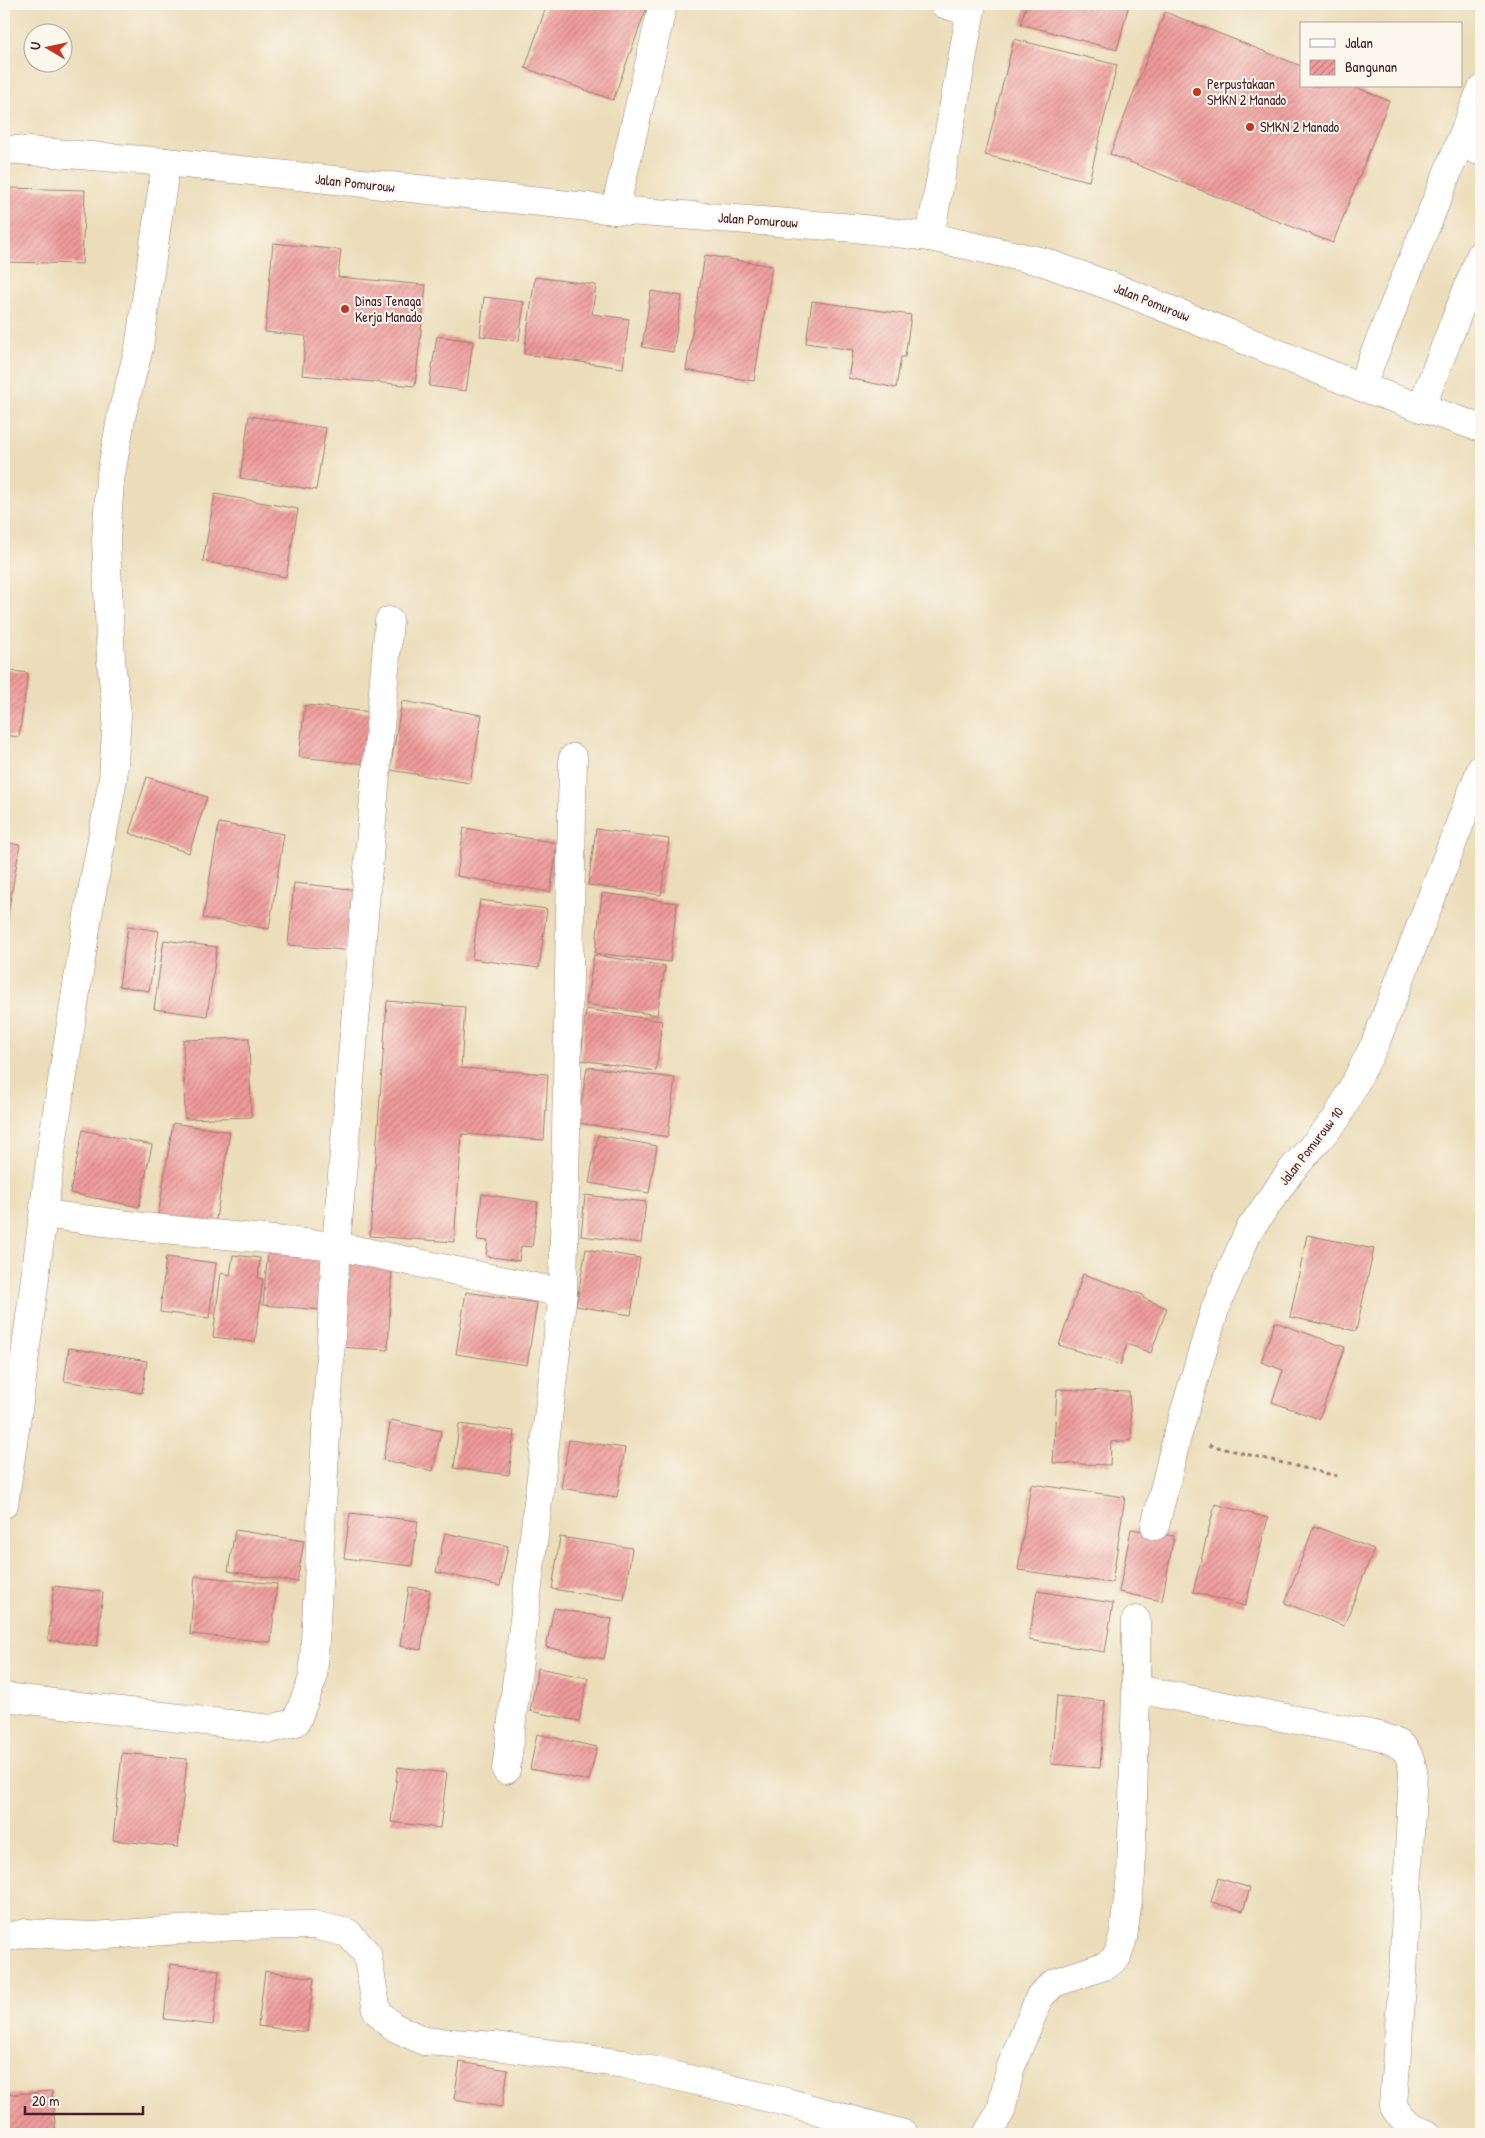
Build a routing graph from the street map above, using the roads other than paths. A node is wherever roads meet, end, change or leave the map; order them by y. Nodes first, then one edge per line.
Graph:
1 (662, 4) edge
2 (944, 4) edge
3 (970, 8) edge
4 (1481, 90) edge
5 (1471, 148) edge
6 (4, 150) edge
7 (166, 162) junction
8 (615, 210) junction
9 (930, 237) junction
10 (1481, 254) edge
11 (1361, 387) junction
12 (1421, 408) junction
13 (1481, 428) edge
14 (389, 621) dead end
15 (573, 758) dead end
16 (1481, 769) edge
17 (44, 1214) junction
18 (336, 1246) junction
19 (563, 1293) junction
20 (4, 1504) edge
21 (1155, 1526) dead end
22 (1136, 1620) dead end
23 (1136, 1689) junction
24 (4, 1697) edge
25 (506, 1770) dead end
26 (4, 1938) edge
27 (904, 2134) edge
28 (987, 2134) edge
29 (1427, 2134) edge

1 - 8 street
2 - 3 street
3 - 9 street
4 - 5 street
5 - 11 street
6 - 7 street, Jalan Pomurouw
7 - 8 street, Jalan Pomurouw
7 - 17 street
8 - 9 street, Jalan Pomurouw
9 - 11 street, Jalan Pomurouw
10 - 12 street
11 - 12 street, Jalan Pomurouw
12 - 13 street, Jalan Pomurouw
14 - 18 street
15 - 19 street
16 - 21 street, Jalan Pomurouw 10
17 - 18 street
17 - 20 street
18 - 19 street
18 - 24 street
19 - 25 street
22 - 23 street
23 - 28 street
23 - 29 street
26 - 27 street

